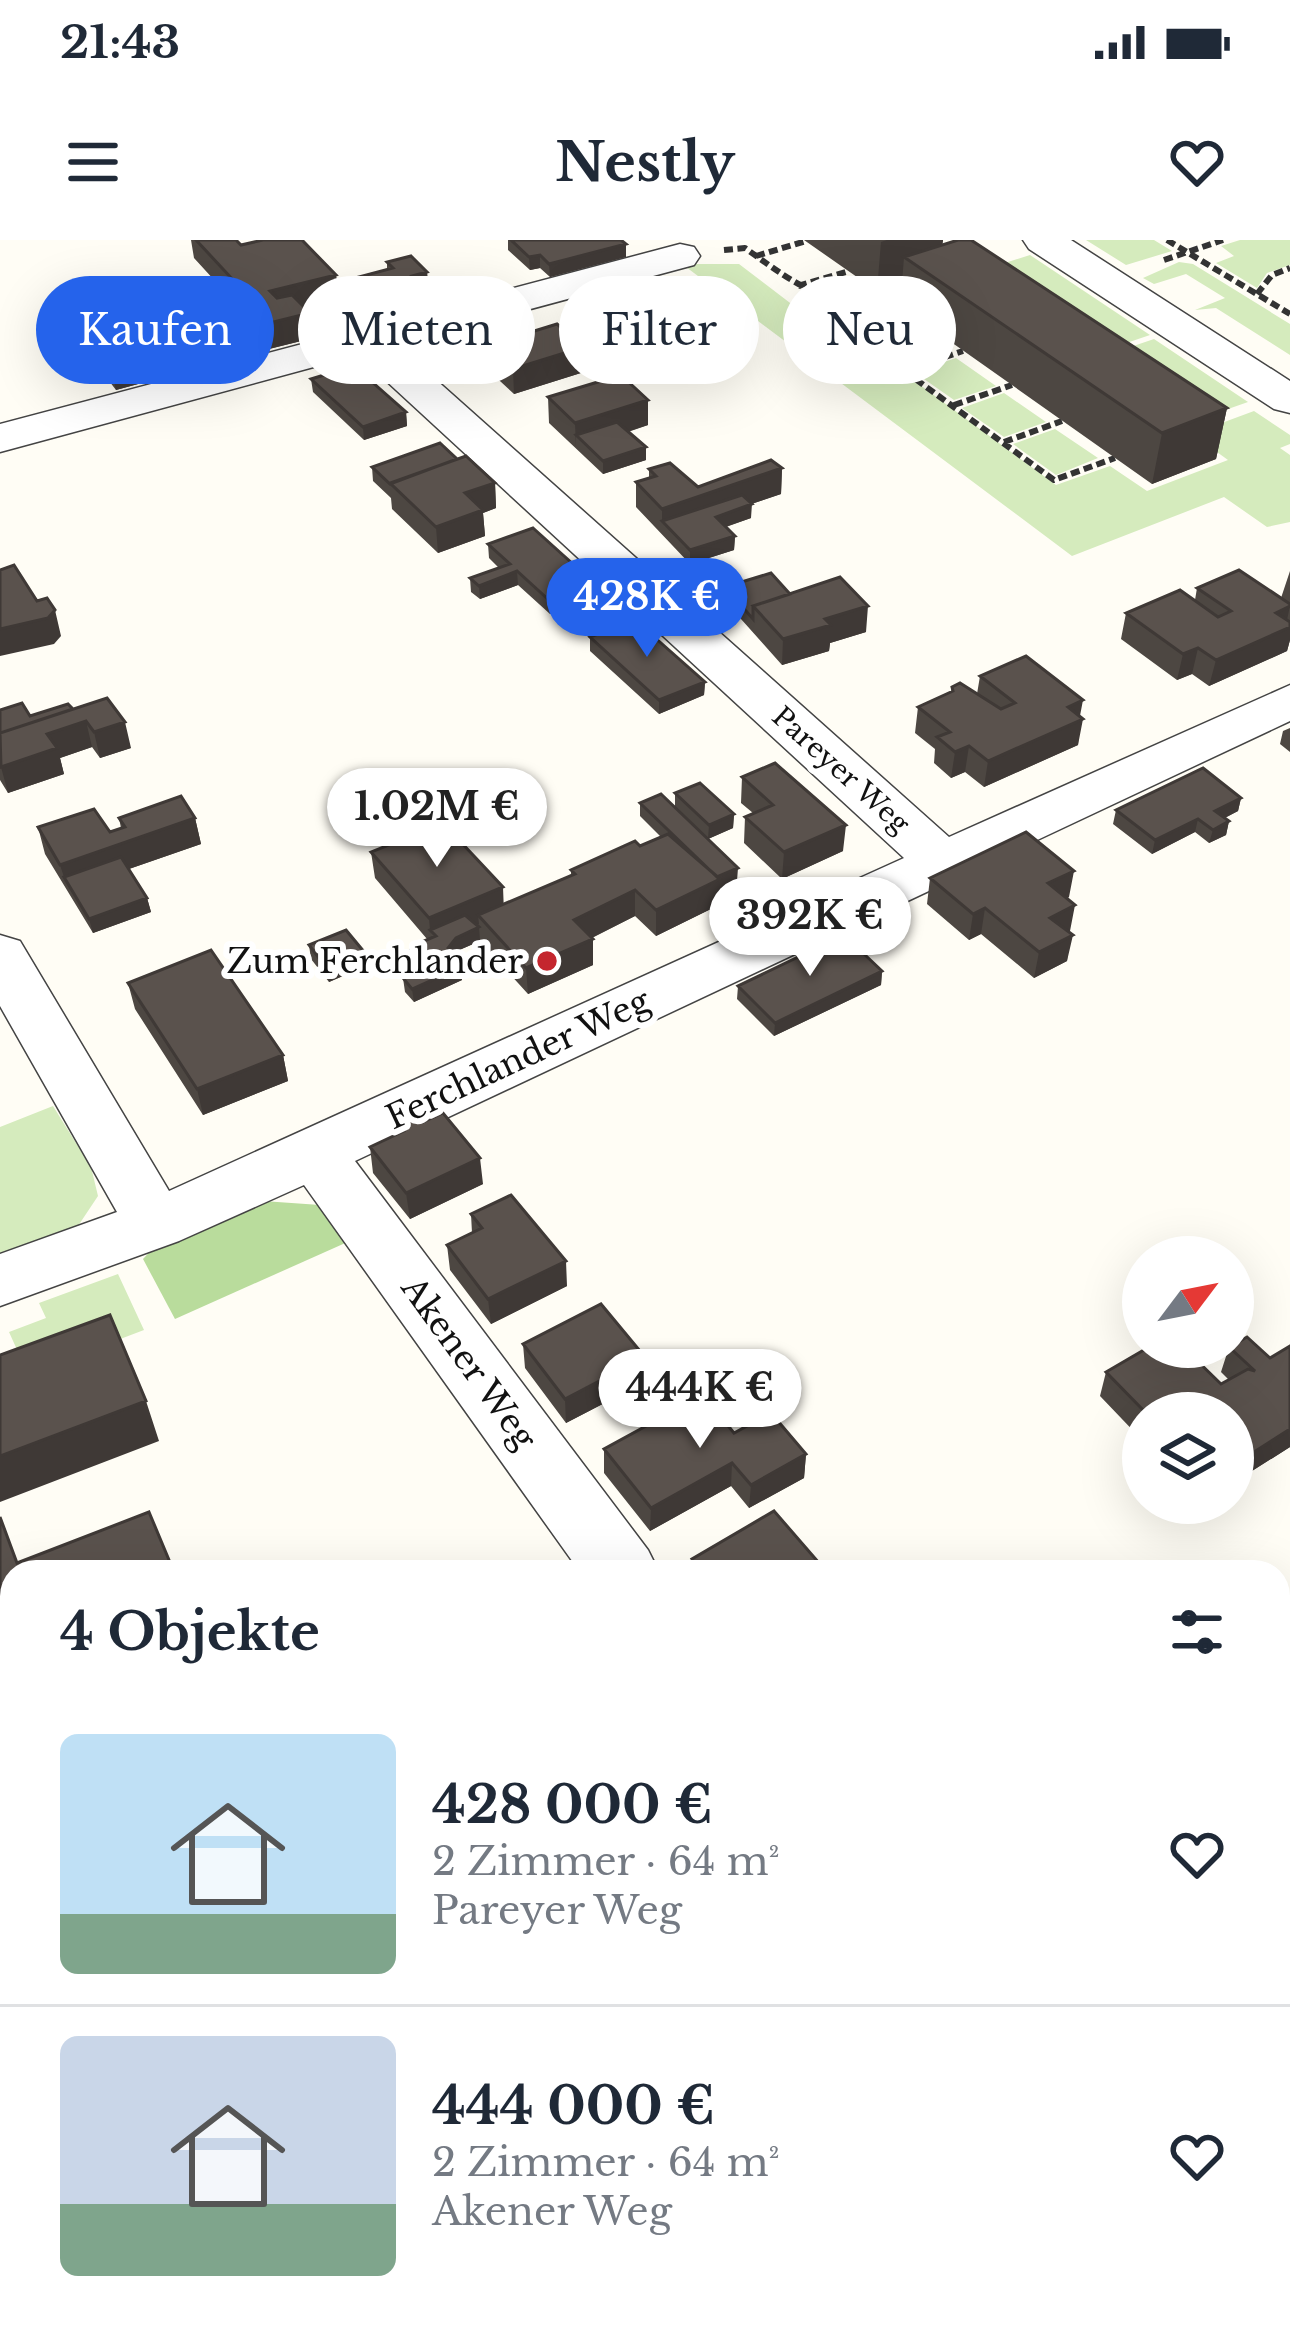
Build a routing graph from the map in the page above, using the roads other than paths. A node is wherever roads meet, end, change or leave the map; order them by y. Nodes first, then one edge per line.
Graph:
1 (1043, 240) edge
2 (680, 256) road end
3 (535, 295) edge
4 (298, 358) edge
5 (415, 384) edge
6 (1290, 400) edge
7 (0, 438) edge
8 (1290, 700) edge
9 (942, 862) junction
10 (0, 955) edge
11 (315, 1153) junction
12 (156, 1224) junction
13 (0, 1280) edge
14 (613, 1560) edge

1 - 6 street
2 - 3 street
4 - 7 street
5 - 9 street, Pareyer Weg
8 - 9 street, Ferchlander Weg
9 - 11 street, Ferchlander Weg
10 - 12 street
11 - 12 street, Ferchlander Weg
11 - 14 street, Akener Weg
12 - 13 street, Ferchlander Weg

